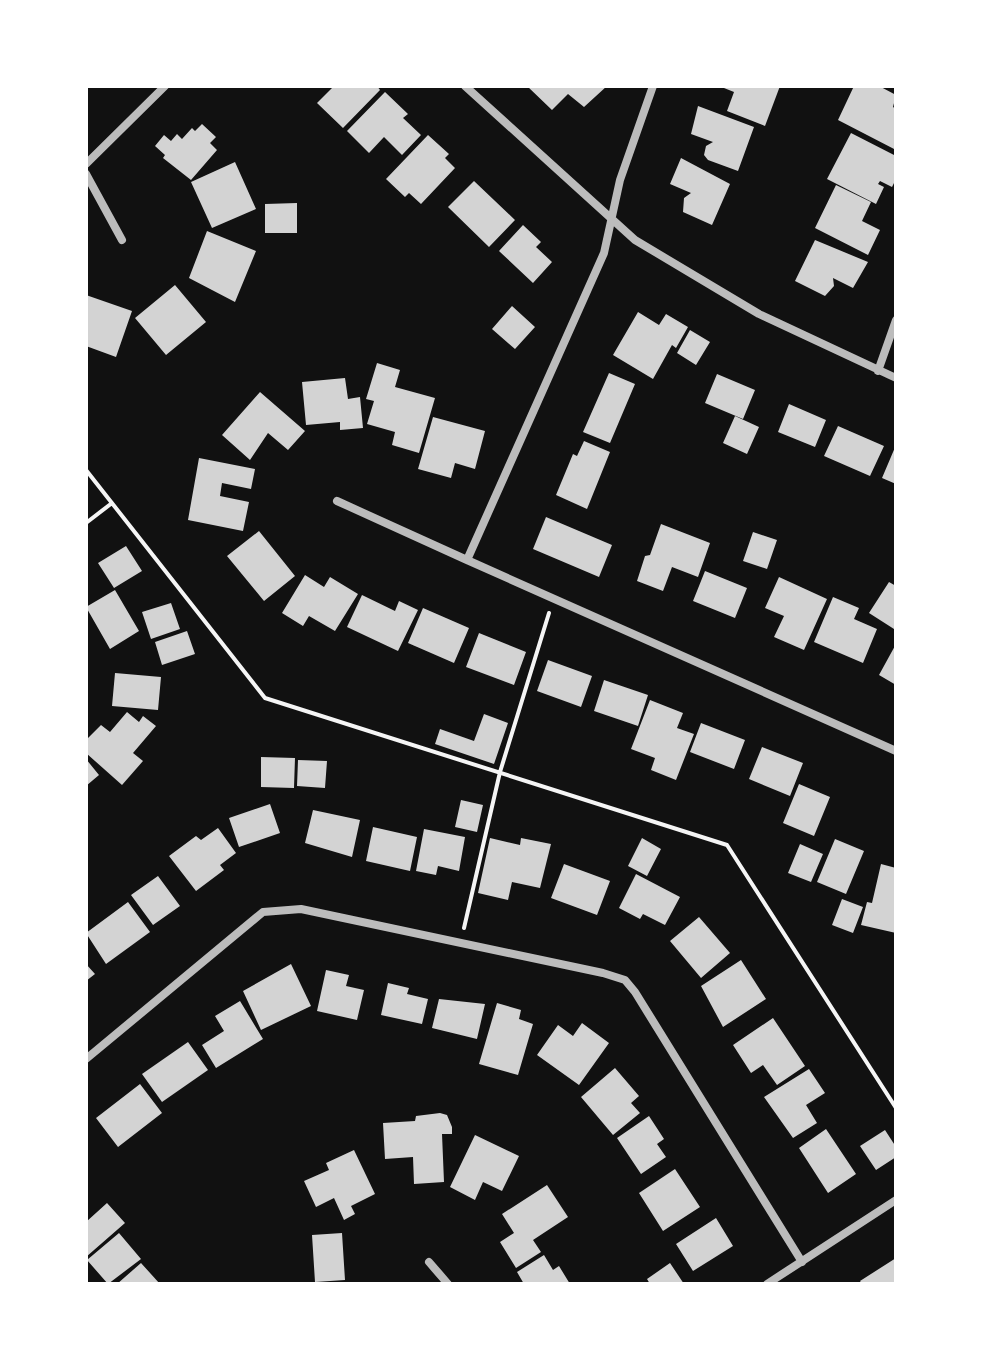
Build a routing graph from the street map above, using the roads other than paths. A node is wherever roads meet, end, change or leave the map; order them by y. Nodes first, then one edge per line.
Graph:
1 (165, 86) edge
2 (465, 86) edge
3 (653, 86) edge
4 (86, 164) edge
5 (86, 174) edge
6 (610, 220) junction
7 (122, 240) dead end
8 (896, 320) edge
9 (878, 371) junction
10 (896, 378) edge
11 (337, 501) dead end
12 (467, 560) junction
13 (896, 751) edge
14 (86, 1059) edge
15 (896, 1200) edge
16 (429, 1262) dead end
17 (802, 1262) junction
18 (448, 1284) edge
19 (767, 1284) edge

1 - 4 street
2 - 6 street
3 - 6 street
5 - 7 street
6 - 9 street
6 - 12 street
8 - 9 street
9 - 10 street
11 - 12 street
12 - 13 street
14 - 17 street
15 - 17 street
16 - 18 street
17 - 19 street

